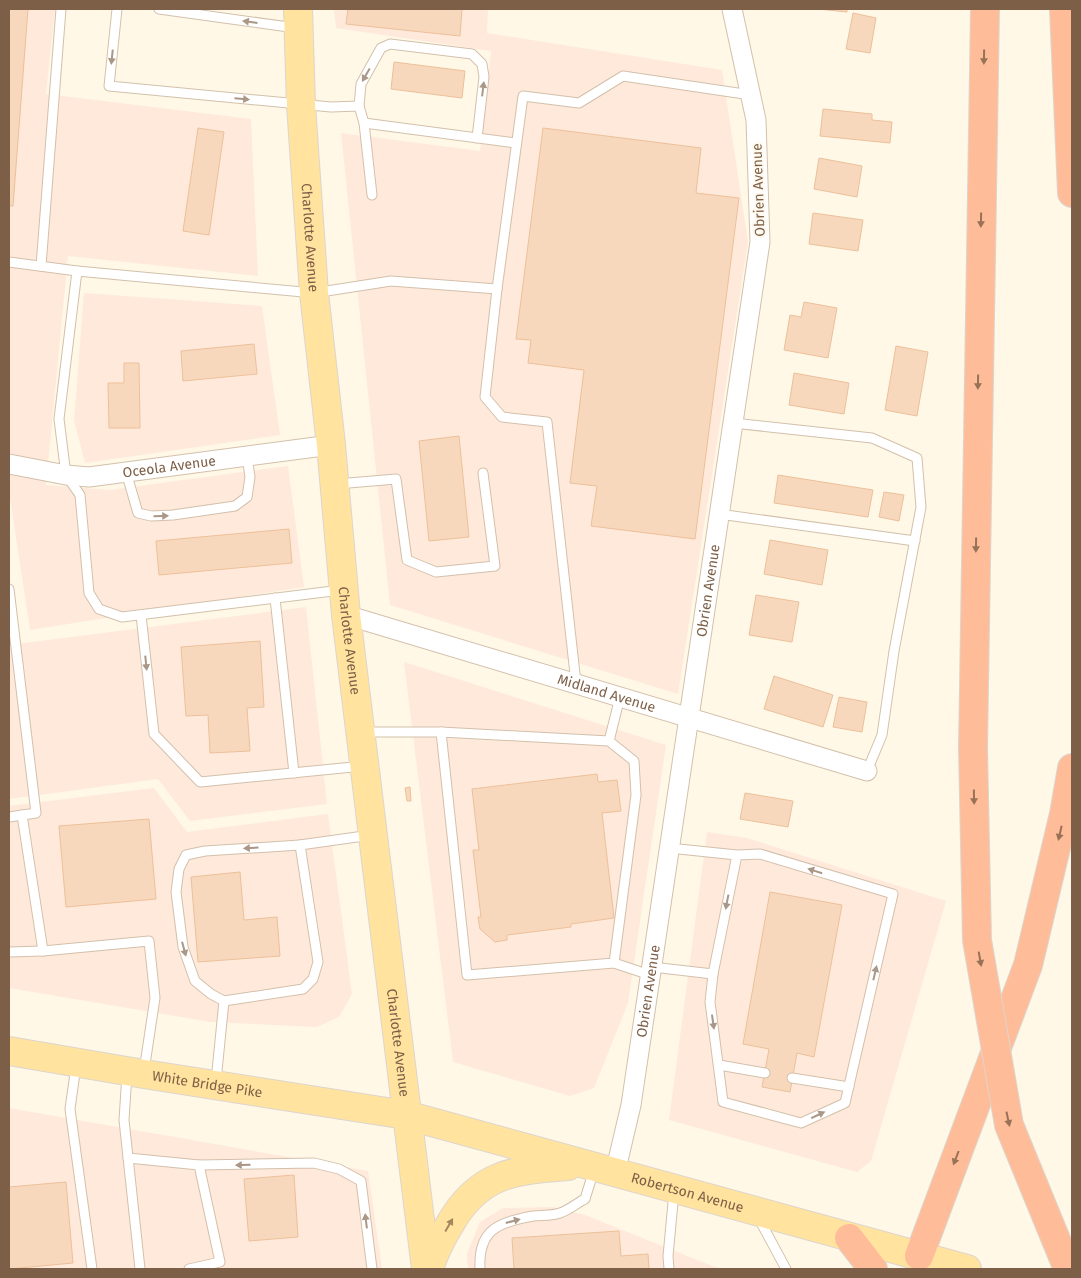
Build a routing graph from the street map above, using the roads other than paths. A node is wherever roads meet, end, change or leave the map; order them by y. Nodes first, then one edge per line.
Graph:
1 (61, 9) edge
2 (117, 9) edge
3 (159, 9) edge
4 (732, 9) edge
5 (984, 9) edge
6 (1064, 9) edge
7 (298, 19) edge
8 (751, 95) junction
9 (301, 105) junction
10 (359, 106) junction
11 (364, 123) junction
12 (476, 138) junction
13 (516, 143) junction
14 (1072, 193) edge
15 (372, 195) dead end
16 (9, 262) edge
17 (41, 266) junction
18 (77, 271) junction
19 (497, 289) junction
20 (314, 293) junction
21 (733, 423) junction
22 (331, 445) junction
23 (247, 456) junction
24 (9, 464) edge
25 (126, 472) junction
26 (483, 474) dead end
27 (66, 475) junction
28 (334, 484) junction
29 (719, 514) junction
30 (915, 540) junction
31 (9, 589) edge
32 (275, 598) junction
33 (345, 602) junction
34 (141, 615) junction
35 (11, 635) edge
36 (576, 683) junction
37 (620, 697) junction
38 (689, 718) junction
39 (361, 732) junction
40 (441, 732) junction
41 (609, 741) junction
42 (365, 766) junction
43 (1072, 768) edge
44 (867, 771) joint
45 (294, 773) junction
46 (22, 815) junction
47 (9, 817) edge
48 (373, 835) junction
49 (300, 845) junction
50 (669, 848) junction
51 (737, 854) junction
52 (43, 951) junction
53 (9, 952) edge
54 (614, 963) junction
55 (651, 971) junction
56 (713, 974) junction
57 (224, 1002) junction
58 (9, 1051) edge
59 (76, 1062) junction
60 (719, 1065) junction
61 (136, 1073) junction
62 (765, 1073) dead end
63 (792, 1078) dead end
64 (215, 1085) junction
65 (849, 1087) junction
66 (406, 1115) junction
67 (128, 1158) junction
68 (199, 1165) junction
69 (598, 1168) junction
70 (674, 1189) junction
71 (756, 1212) junction
72 (849, 1238) junction
73 (918, 1256) junction
74 (92, 1269) edge
75 (140, 1269) edge
76 (189, 1269) edge
77 (372, 1269) edge
78 (428, 1269) edge
79 (480, 1269) edge
80 (668, 1269) edge
81 (786, 1269) edge
82 (873, 1269) edge
83 (967, 1269) edge
84 (1068, 1269) edge

1 - 17 lane
2 -> 9 lane
7 -> 3 lane
4 - 8 street, Obrien Avenue
5 -> 84 highway, bridge
6 - 14 highway
7 - 9 main road, Charlotte Avenue
8 - 13 lane
8 - 21 street, Obrien Avenue
9 - 10 lane
9 - 20 main road, Charlotte Avenue
10 - 11 lane
12 -> 10 lane
11 - 12 lane
11 - 15 lane
12 - 13 lane
13 - 19 lane
16 - 17 lane
17 - 18 lane
18 - 20 lane
18 - 27 lane
19 - 20 lane
19 - 36 lane
20 - 22 main road, Charlotte Avenue
21 - 29 street, Obrien Avenue
21 - 30 lane
22 - 23 street, Oceola Avenue
22 - 28 main road, Charlotte Avenue
23 - 25 street, Oceola Avenue
25 -> 23 lane
24 - 27 street, Oceola Avenue
25 - 27 street, Oceola Avenue
26 - 28 lane
27 - 34 lane
28 - 33 main road, Charlotte Avenue
29 - 30 lane
29 - 38 street, Obrien Avenue
30 - 44 lane
31 - 35 lane
32 - 33 lane
32 - 34 lane
32 - 45 lane
33 - 36 street, Midland Avenue
33 - 39 main road, Charlotte Avenue
34 -> 45 lane
35 - 46 lane
36 - 37 street, Midland Avenue
37 - 38 street, Midland Avenue
37 - 41 lane
38 - 44 street, Midland Avenue
38 - 50 street, Obrien Avenue
39 - 40 lane
39 - 42 main road, Charlotte Avenue
40 - 41 lane
40 - 54 lane
41 - 54 lane
42 - 45 lane
42 - 48 main road, Charlotte Avenue
43 -> 73 highway
46 - 47 lane
46 - 52 lane
48 - 49 lane
48 - 66 main road, Charlotte Avenue
49 - 57 lane
49 -> 57 lane
50 - 51 lane
50 - 55 street, Obrien Avenue
51 -> 56 lane
65 -> 51 lane
52 - 53 lane
52 - 61 lane
54 - 55 lane
55 - 56 lane
55 - 69 street, Obrien Avenue
56 -> 60 lane
57 - 64 lane
58 - 59 main road, White Bridge Pike
59 - 61 main road, White Bridge Pike
59 - 74 lane
60 - 62 lane
60 -> 65 lane
61 - 64 main road, White Bridge Pike
61 - 67 lane
63 - 65 lane
64 - 66 main road, White Bridge Pike
66 - 69 main road, Robertson Avenue
66 - 78 main road, Charlotte Avenue
67 - 68 lane
67 - 75 lane
68 - 76 lane
77 -> 68 lane
69 - 70 main road, Robertson Avenue
78 -> 69 main road
79 -> 69 lane
70 - 71 main road, Robertson Avenue
70 - 80 lane
71 - 72 main road, Robertson Avenue
71 - 81 lane
72 - 73 main road, Robertson Avenue
72 - 82 highway
73 - 83 main road, Robertson Avenue

